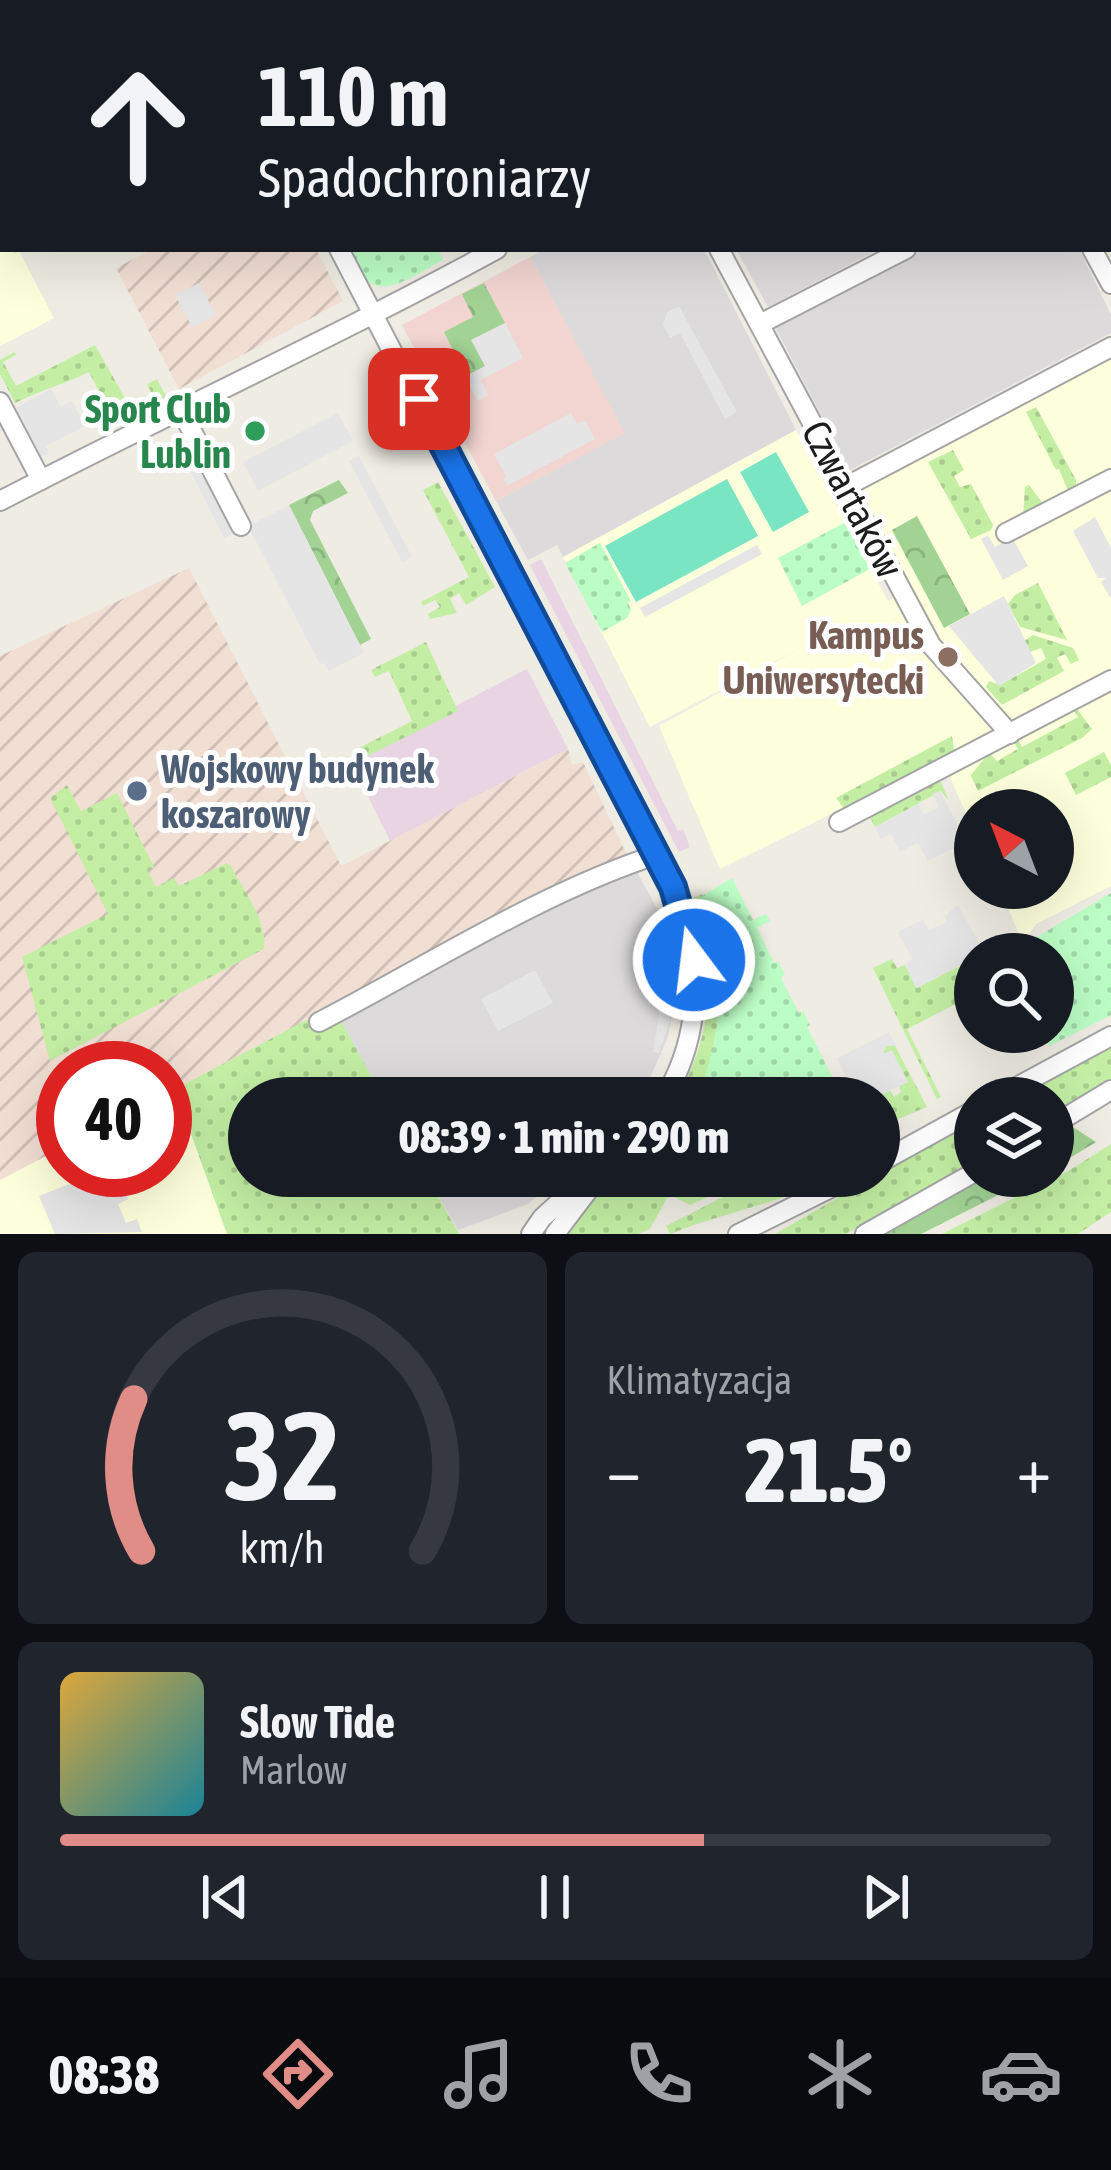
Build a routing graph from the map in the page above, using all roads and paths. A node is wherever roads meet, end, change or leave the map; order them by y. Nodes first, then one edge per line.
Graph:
1 (341, 252) edge
2 (491, 252) edge
3 (721, 252) edge
4 (900, 252) edge
5 (1094, 252) edge
6 (1111, 284) edge
7 (375, 315) junction
8 (760, 324) junction
9 (1111, 347) edge
10 (0, 402) edge
11 (181, 410) junction
12 (1111, 478) edge
13 (40, 480) junction
14 (847, 486) junction
15 (0, 501) edge
16 (241, 526) dead end
17 (1006, 533) dead end
18 (1111, 680) edge
19 (1010, 734) junction
20 (839, 822) dead end
21 (656, 855) junction
22 (319, 1022) dead end
23 (1111, 1036) edge
24 (674, 1077) edge
25 (1035, 1077) edge
26 (1111, 1090) edge
27 (1074, 1113) edge
28 (954, 1121) edge
29 (900, 1151) edge
30 (954, 1184) edge
31 (565, 1197) edge
32 (584, 1197) edge
33 (812, 1197) edge
34 (532, 1234) edge
35 (555, 1234) edge
36 (737, 1234) edge
37 (865, 1234) edge

1 - 7 street
2 - 7 street
3 - 8 street, Czwartaków
4 - 8 street
5 - 6 street
7 - 11 street
7 - 21 street
8 - 14 street, Czwartaków
9 - 14 street
10 - 13 street
11 - 13 street
11 - 16 street
12 - 17 street
13 - 15 street
14 - 19 street, Czwartaków
18 - 19 street
19 - 20 street
21 - 22 street
21 - 24 street
23 - 25 street
26 - 27 street
28 - 29 street
30 - 37 street
31 - 34 street
32 - 35 street
33 - 36 street

